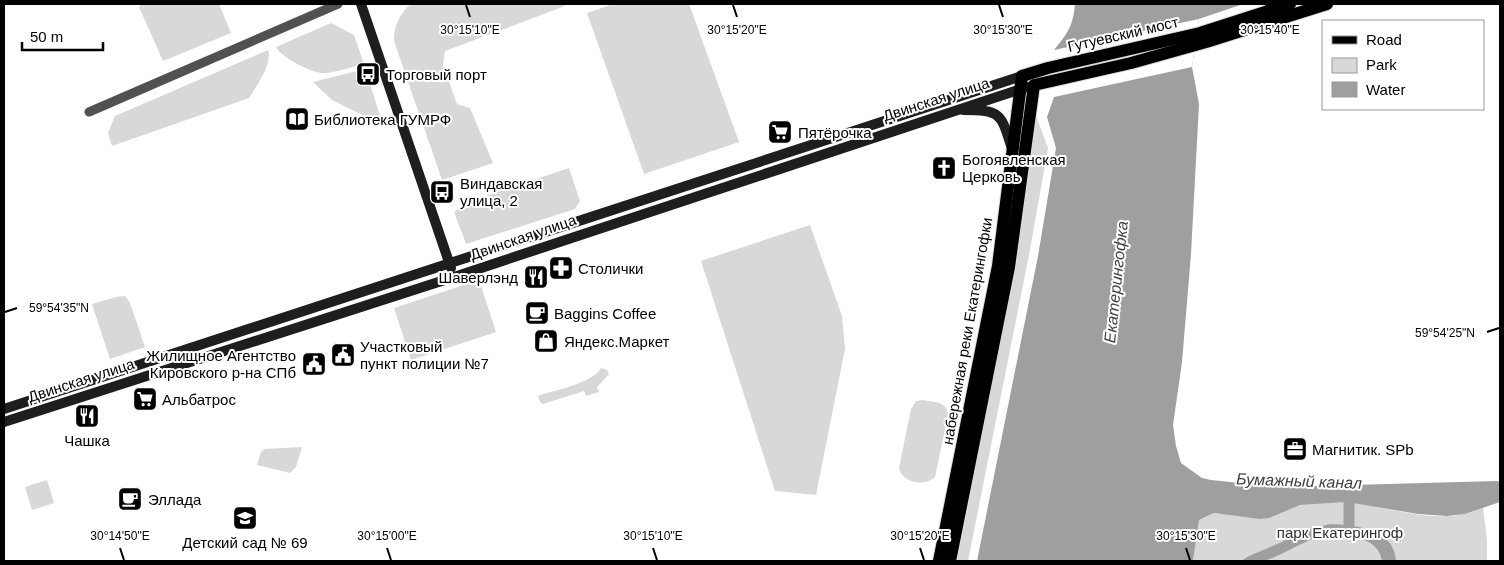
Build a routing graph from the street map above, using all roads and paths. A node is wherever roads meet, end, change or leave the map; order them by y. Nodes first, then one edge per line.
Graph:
1 (338, 4) edge
2 (361, 4) edge
3 (1290, 4) edge
4 (1327, 4) edge
5 (1198, 39) junction
6 (1052, 73) junction
7 (1022, 76) junction
8 (1034, 85) junction
9 (1021, 89) junction
10 (954, 110) junction
11 (89, 112) dead end
12 (1013, 153) junction
13 (450, 263) junction
14 (454, 277) junction
15 (4, 409) edge
16 (4, 422) edge
17 (939, 561) edge
18 (950, 561) edge

1 - 11 street
2 - 13 street
3 - 5 main road
4 - 5 main road
5 - 6 main road, Гутуевский мост
6 - 7 main road, Двинская улица
6 - 8 main road, Двинская улица
7 - 9 main road, набережная реки Екатерингофки
7 - 13 street, Двинская улица
8 - 9 street, Двинская улица
8 - 18 main road, набережная реки Екатерингофки
9 - 10 street, Двинская улица
9 - 12 main road, набережная реки Екатерингофки
10 - 12 street
10 - 14 street, Двинская улица
12 - 17 main road, набережная реки Екатерингофки
13 - 14 street
13 - 15 street, Двинская улица
14 - 16 street, Двинская улица

